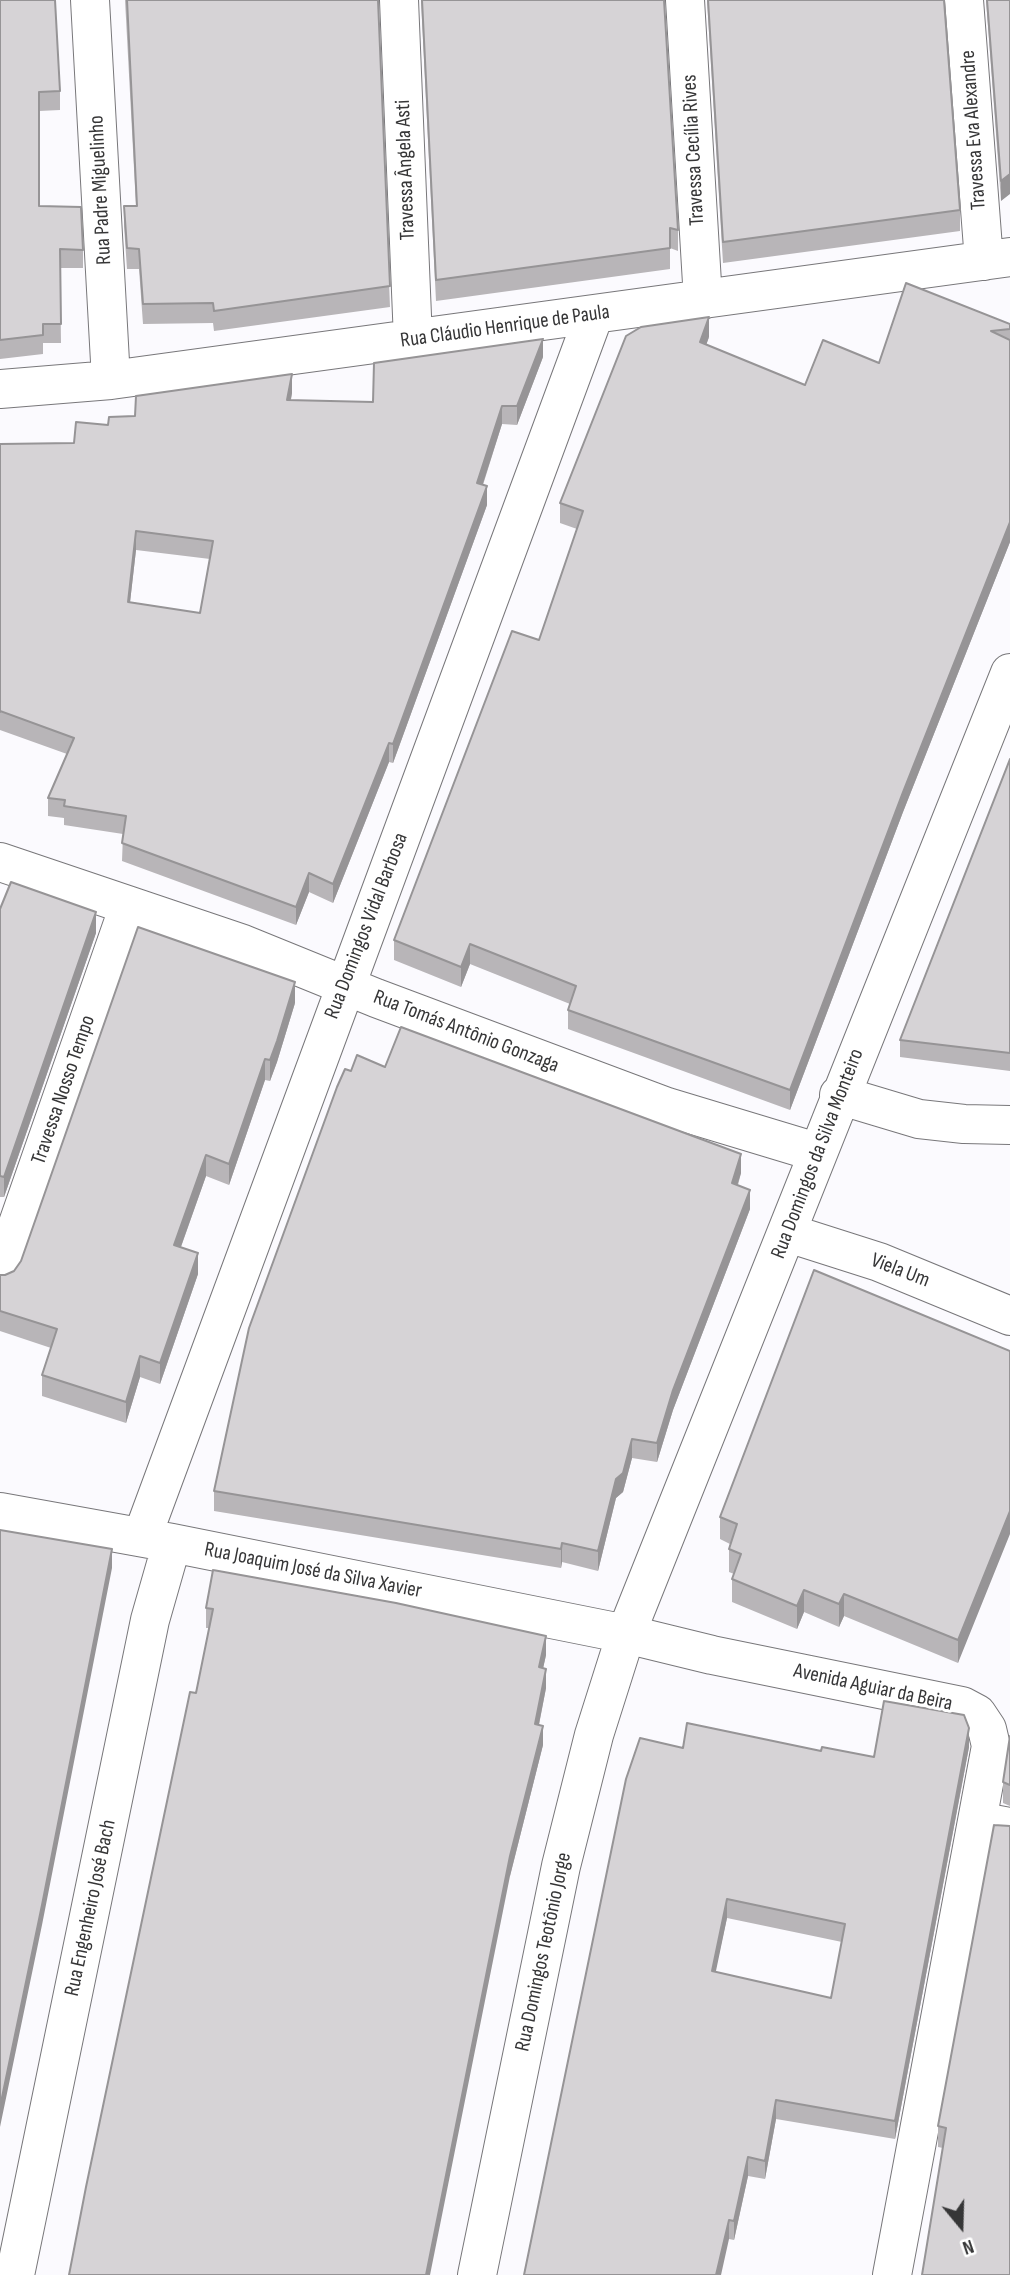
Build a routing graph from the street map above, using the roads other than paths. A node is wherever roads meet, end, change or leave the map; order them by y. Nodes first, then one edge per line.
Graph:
1 (90, 0) edge
2 (399, 0) edge
3 (685, 0) edge
4 (964, 0) edge
5 (997, 259) edge
6 (703, 300) junction
7 (594, 315) junction
8 (413, 340) junction
9 (111, 380) junction
10 (0, 389) edge
11 (1010, 673) edge
12 (0, 862) edge
13 (129, 906) junction
14 (344, 985) junction
15 (839, 1095) junction
16 (1010, 1125) edge
17 (816, 1152) junction
18 (788, 1233) junction
19 (0, 1275) edge
20 (1010, 1316) edge
21 (0, 1512) edge
22 (157, 1540) junction
23 (626, 1634) junction
24 (993, 1824) edge
25 (15, 2275) edge
26 (477, 2275) edge
27 (892, 2275) edge

1 - 9 street, Rua Padre Miguelinho
2 - 8 street, Travessa Ângela Asti
3 - 6 street, Travessa Cecília Rives
4 - 5 street, Travessa Eva Alexandre
5 - 6 street, Rua Cláudio Henrique de Paula
6 - 7 street, Rua Cláudio Henrique de Paula
7 - 8 street, Rua Cláudio Henrique de Paula
7 - 14 street, Rua Domingos Vidal Barbosa
8 - 9 street, Rua Cláudio Henrique de Paula
9 - 10 street, Rua Cláudio Henrique de Paula
11 - 15 street, Rua Domingos da Silva Monteiro
12 - 13 street, Rua Tomás Antônio Gonzaga
13 - 14 street, Rua Tomás Antônio Gonzaga
13 - 19 street, Travessa Nosso Tempo
14 - 17 street, Rua Tomás Antônio Gonzaga
14 - 22 street, Rua Domingos Vidal Barbosa
15 - 16 street
15 - 17 street, Rua Domingos da Silva Monteiro
17 - 18 street, Rua Domingos da Silva Monteiro
18 - 20 street, Viela Um
18 - 23 street, Rua Domingos da Silva Monteiro
21 - 22 street, Rua Joaquim José da Silva Xavier
22 - 23 street, Rua Joaquim José da Silva Xavier
22 - 25 street, Rua Engenheiro José Bach
23 - 24 street, Avenida Aguiar da Beira
23 - 26 street, Rua Domingos Teotônio Jorge
24 - 27 street, Avenida Aguiar da Beira

